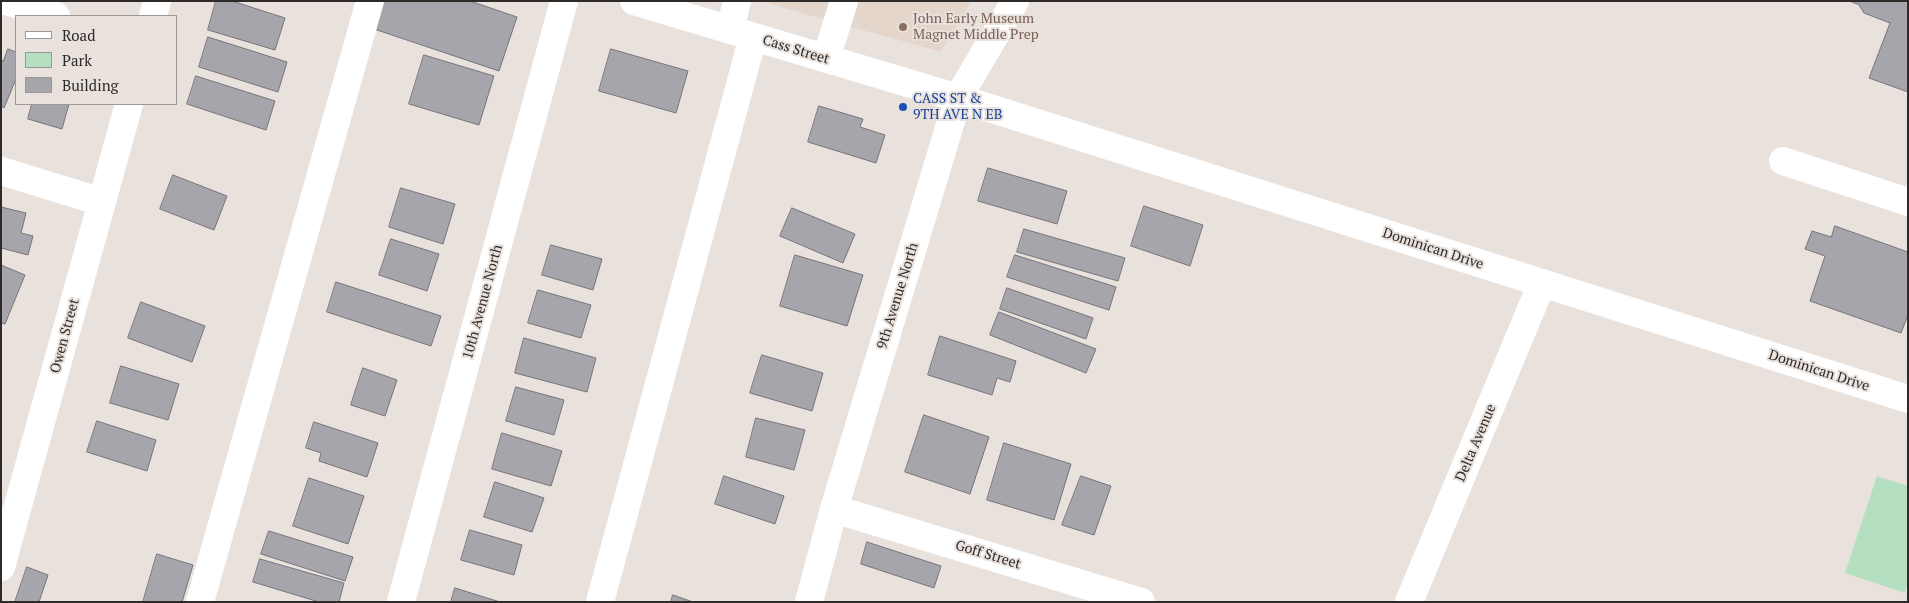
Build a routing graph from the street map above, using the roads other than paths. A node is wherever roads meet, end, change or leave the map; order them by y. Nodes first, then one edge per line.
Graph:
1 (6, 1) edge
2 (157, 1) edge
3 (370, 1) edge
4 (564, 1) edge
5 (634, 1) edge
6 (737, 1) edge
7 (844, 1) edge
8 (1015, 1) edge
9 (668, 6) edge
10 (53, 15) edge
11 (153, 15) edge
12 (741, 33) junction
13 (826, 59) junction
14 (958, 98) junction
15 (129, 105) edge
16 (1783, 161) dead end
17 (1, 171) edge
18 (102, 202) junction
19 (1908, 202) edge
20 (1542, 284) junction
21 (1908, 399) edge
22 (10, 500) edge
23 (834, 509) junction
24 (1, 567) edge
25 (1084, 593) edge
26 (200, 602) edge
27 (401, 602) edge
28 (600, 602) edge
29 (809, 602) edge
30 (1141, 602) edge
31 (1409, 602) edge

1 - 10 street
2 - 11 street
3 - 26 street
4 - 27 street, 10th Avenue North
5 - 9 street, Cass Street
6 - 12 street
7 - 13 street
8 - 14 street, 9th Avenue North
9 - 12 street, Cass Street
12 - 13 street, Cass Street
12 - 28 street
13 - 14 street, Cass Street
14 - 20 street, Dominican Drive
14 - 23 street, 9th Avenue North
15 - 18 street, Owen Street
16 - 19 street
17 - 18 street
18 - 22 street, Owen Street
20 - 21 street, Dominican Drive
20 - 31 street, Delta Avenue
22 - 24 street, Owen Street
23 - 25 street, Goff Street
23 - 29 street, 9th Avenue North
25 - 30 street, Goff Street

